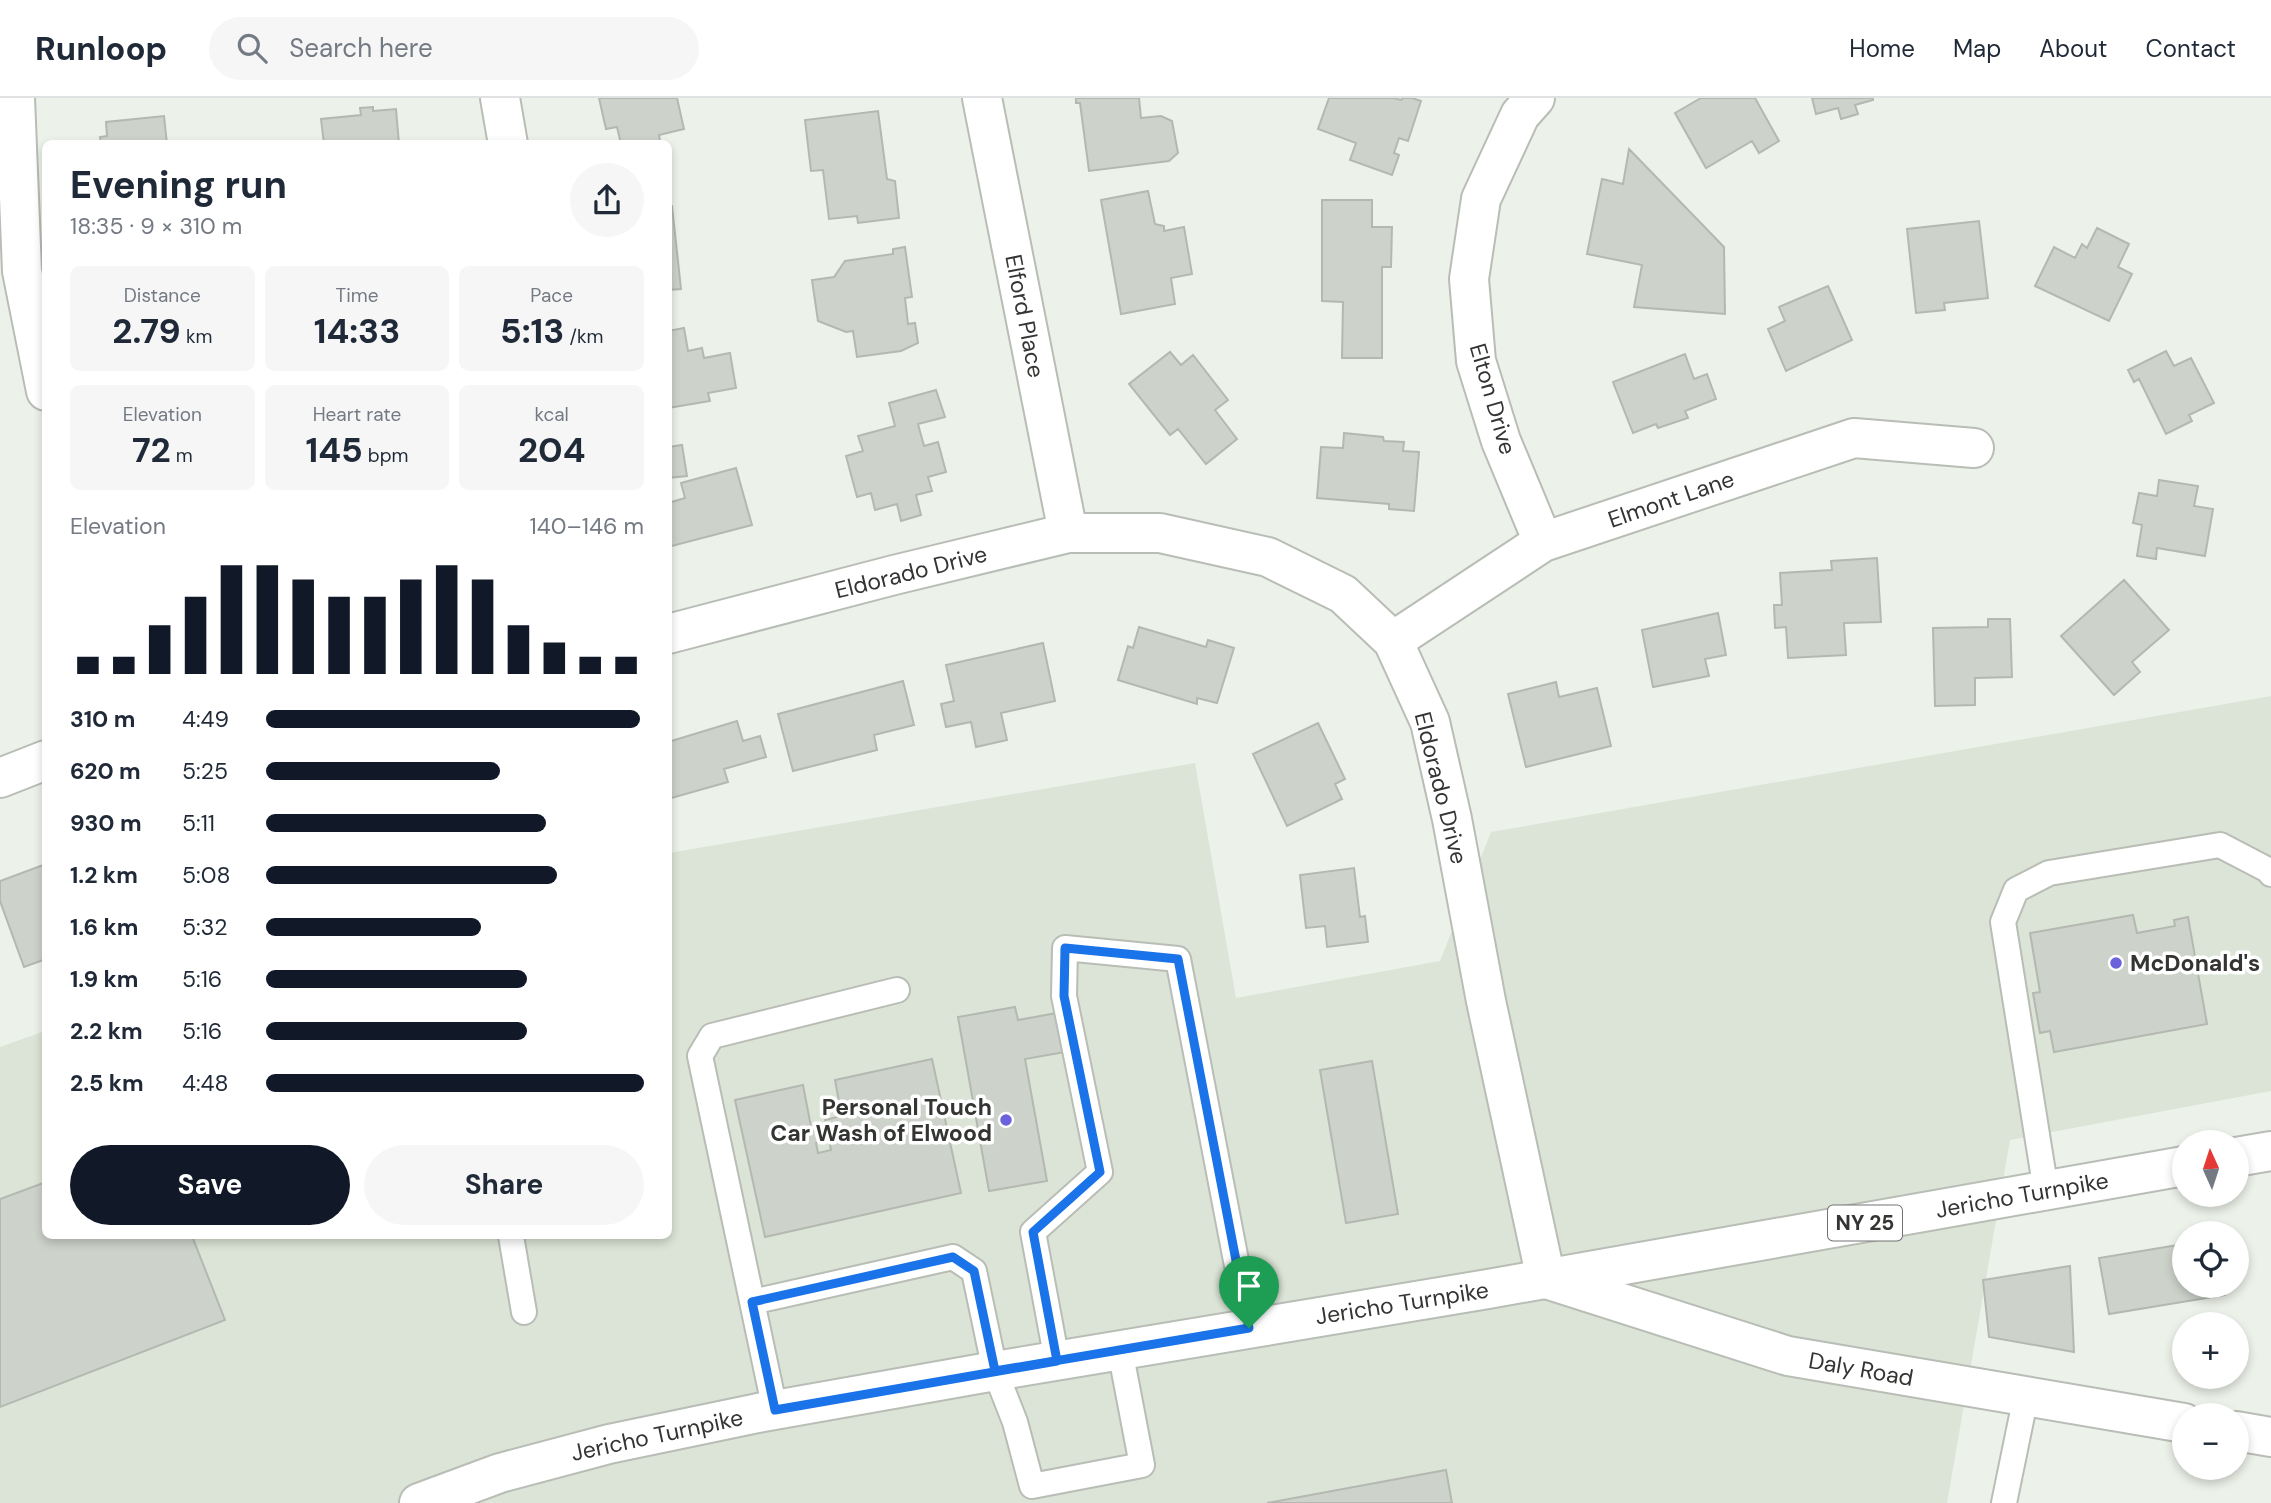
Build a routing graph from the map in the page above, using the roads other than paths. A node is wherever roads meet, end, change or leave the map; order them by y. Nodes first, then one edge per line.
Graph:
1 (15, 98) edge
2 (500, 98) edge
3 (982, 98) edge
4 (1535, 98) edge
5 (507, 140) edge
6 (42, 371) edge
7 (1974, 448) dead end
8 (1068, 533) junction
9 (1543, 542) junction
10 (672, 633) edge
11 (1393, 641) junction
12 (42, 762) edge
13 (0, 778) edge
14 (2271, 874) edge
15 (897, 990) dead end
16 (2271, 1151) edge
17 (2249, 1155) edge
18 (2172, 1168) edge
19 (2046, 1191) junction
20 (512, 1239) edge
21 (1546, 1279) junction
22 (752, 1302) junction
23 (524, 1312) dead end
24 (1249, 1328) junction
25 (1120, 1350) junction
26 (1057, 1361) junction
27 (995, 1371) junction
28 (2026, 1396) junction
29 (775, 1410) junction
30 (2172, 1421) edge
31 (2249, 1433) edge
32 (2271, 1437) edge
33 (419, 1503) edge
34 (2004, 1503) edge

1 - 6 street
2 - 5 street
3 - 8 street, Elford Place
4 - 9 street, Elton Drive
7 - 9 street, Elmont Lane
8 - 10 street, Eldorado Drive
8 - 11 street, Eldorado Drive
9 - 11 street, Elmont Lane
11 - 21 street, Eldorado Drive
12 - 13 street
14 - 19 lane
15 - 22 lane
16 - 17 street
18 - 19 street, Jericho Turnpike / NY 25
19 - 21 street, Jericho Turnpike / NY 25
20 - 23 lane
21 - 24 street, Jericho Turnpike / NY 25
21 - 28 street, Daly Road
22 - 27 lane
22 - 29 lane
24 - 25 street, Jericho Turnpike / NY 25
24 - 26 lane
25 - 26 street, Jericho Turnpike / NY 25
25 - 27 lane
26 - 27 street, Jericho Turnpike / NY 25
27 - 29 street, Jericho Turnpike / NY 25
28 - 30 street, Daly Road
28 - 34 lane
29 - 33 street, Jericho Turnpike / NY 25
31 - 32 street

